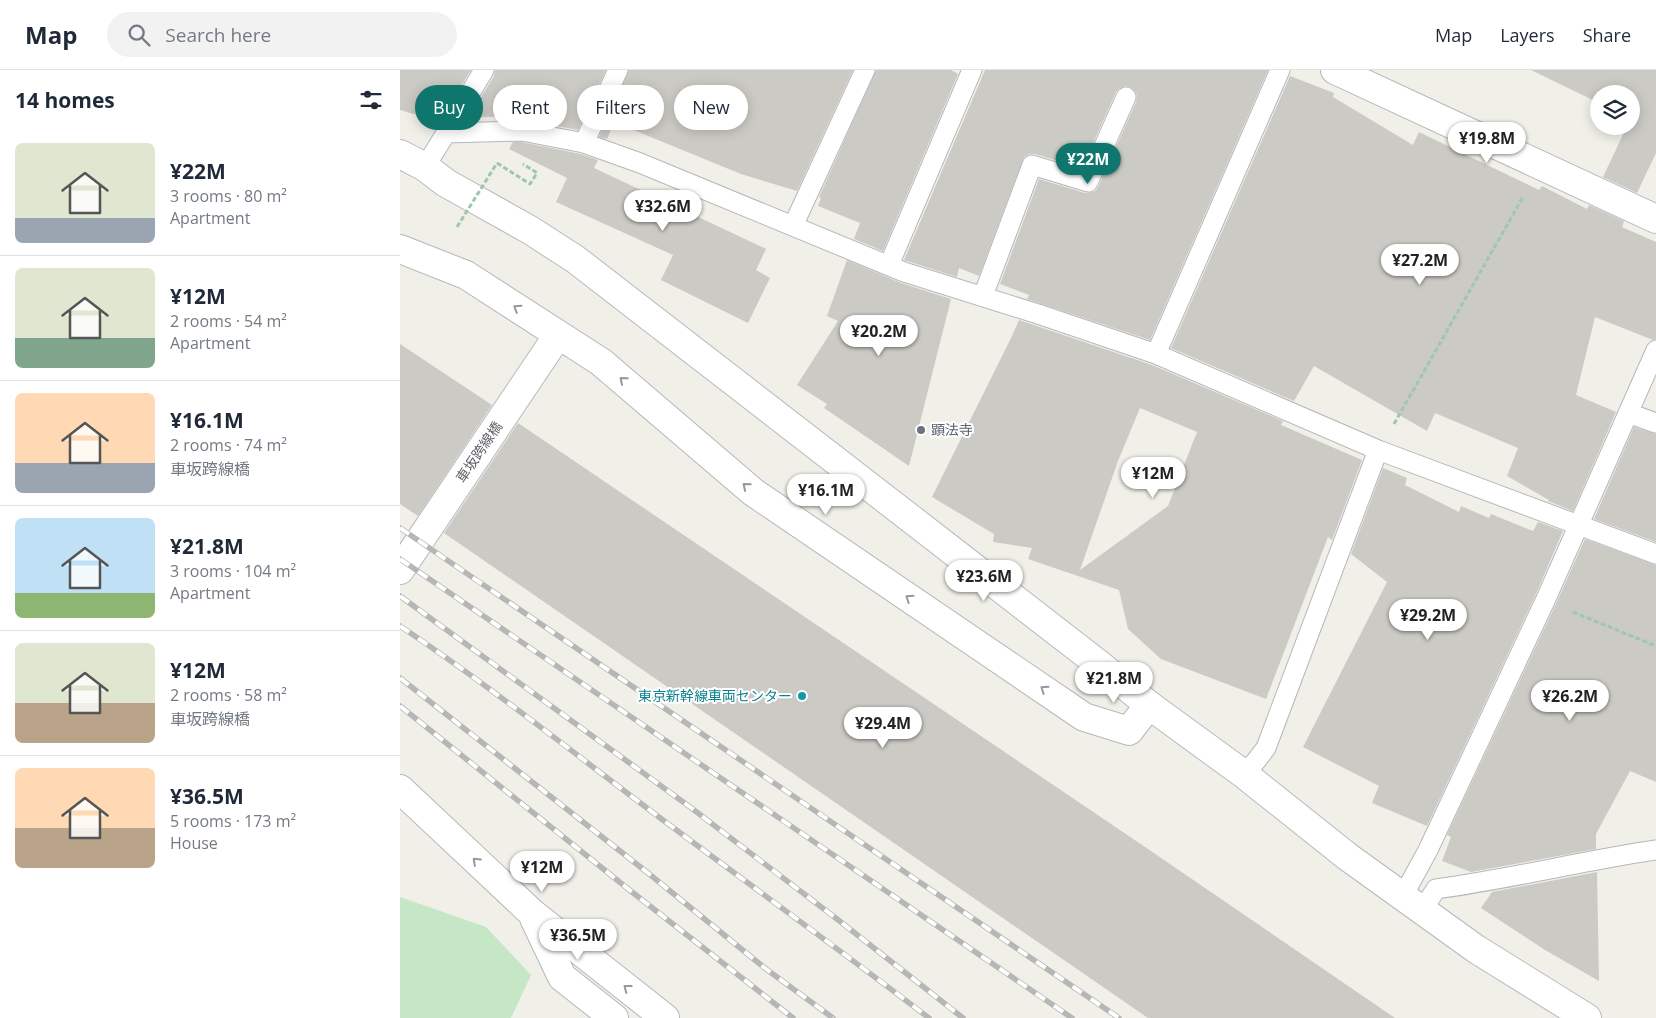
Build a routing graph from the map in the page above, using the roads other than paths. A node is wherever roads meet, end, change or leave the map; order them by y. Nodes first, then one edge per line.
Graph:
1 (484, 70) edge
2 (618, 70) edge
3 (865, 70) edge
4 (972, 70) edge
5 (1280, 70) edge
6 (1335, 70) edge
7 (1126, 97) dead end
8 (446, 133) junction
9 (584, 143) junction
10 (400, 154) edge
11 (425, 167) junction
12 (1656, 219) edge
13 (793, 226) junction
14 (400, 249) edge
15 (889, 265) junction
16 (983, 296) junction
17 (558, 335) junction
18 (1656, 350) edge
19 (1156, 354) junction
20 (1628, 413) junction
21 (1656, 423) edge
22 (1378, 450) junction
23 (1578, 525) junction
24 (1656, 554) edge
25 (400, 570) edge
26 (1149, 705) junction
27 (1245, 775) junction
28 (400, 789) edge
29 (1656, 850) edge
30 (1413, 903) junction
31 (532, 913) junction
32 (614, 1018) edge
33 (665, 1018) edge
34 (1587, 1018) edge

1 - 8 lane
2 - 9 lane
3 - 13 lane
4 - 15 lane
5 - 19 lane
6 - 12 street
7 - 16 lane
8 - 9 lane
8 - 11 lane
9 - 13 lane
10 - 11 street
11 - 26 street
13 - 15 lane
17 -> 14 street
15 - 16 lane
16 - 19 lane
17 - 25 street, 車坂跨線橋
26 -> 17 street
18 - 20 lane
19 - 22 lane
20 - 21 lane
20 - 23 lane
22 - 23 lane
22 - 27 lane
23 - 24 lane
23 - 30 lane
26 - 27 street
27 - 30 street
31 -> 28 street
29 - 30 lane
30 - 34 street
31 - 32 street
33 -> 31 street

